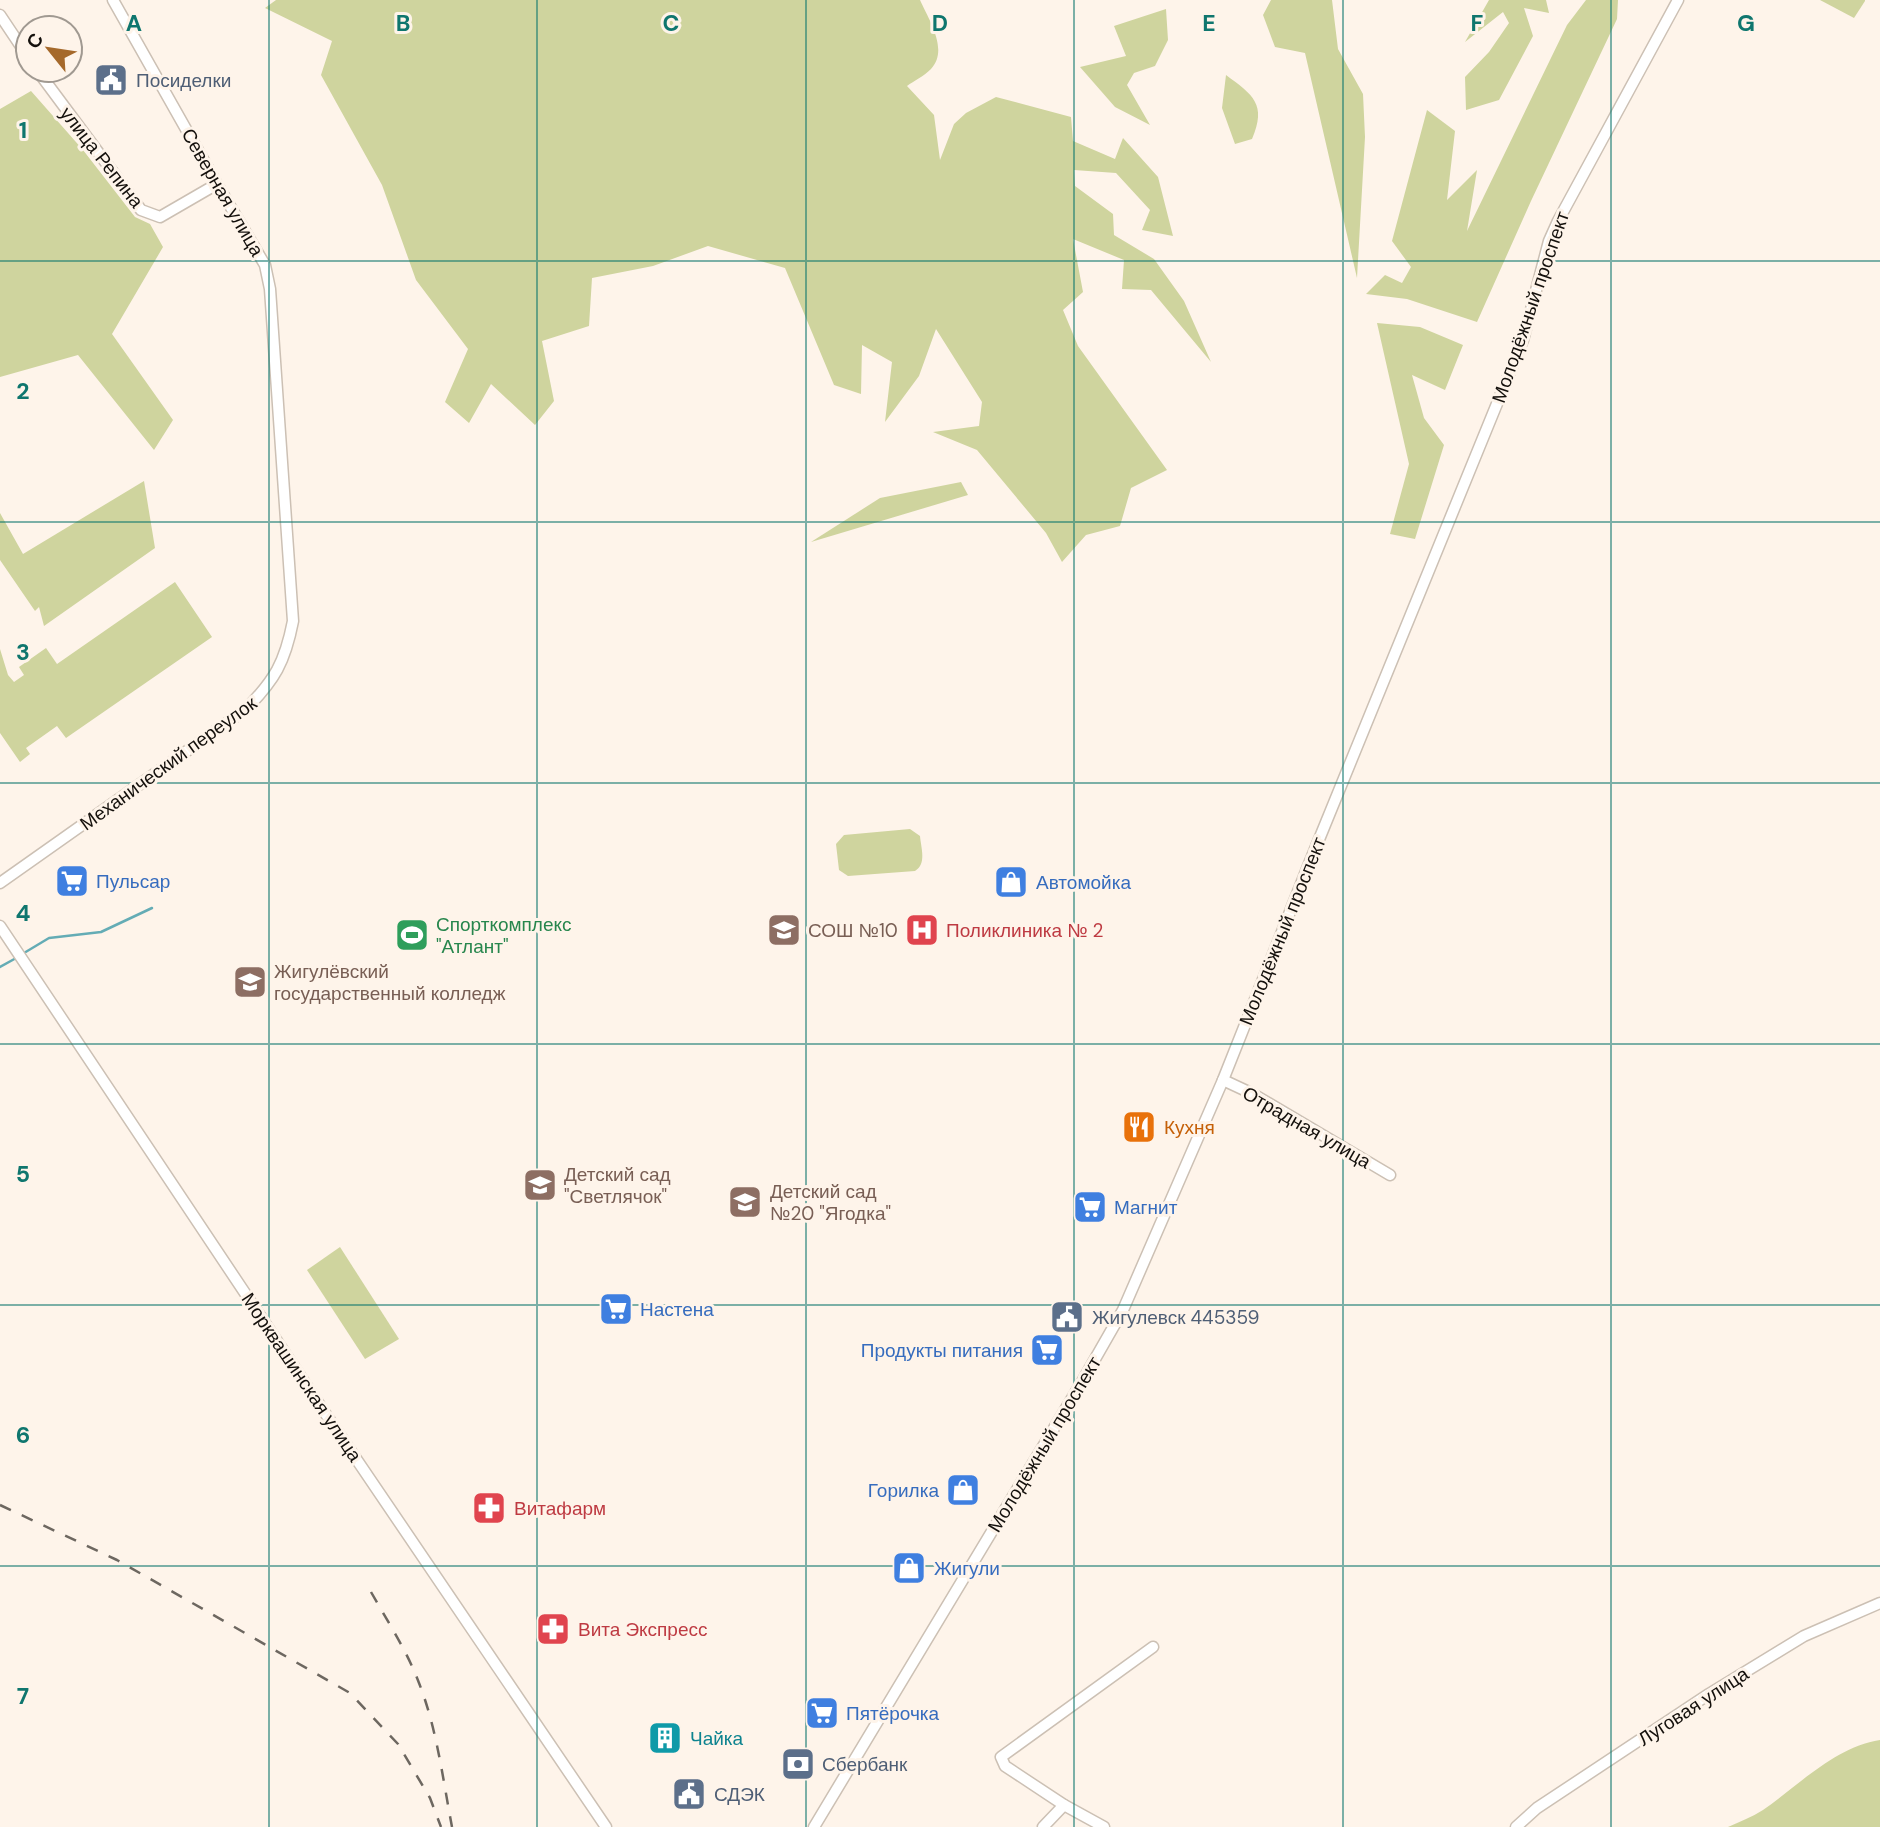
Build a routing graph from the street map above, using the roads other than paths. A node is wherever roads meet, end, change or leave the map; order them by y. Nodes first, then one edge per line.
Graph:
1 (113, 0) edge
2 (1678, 0) edge
3 (0, 15) edge
4 (14, 36) edge
5 (47, 84) edge
6 (217, 184) junction
7 (278, 402) joint
8 (0, 883) edge
9 (0, 926) edge
10 (1223, 1080) junction
11 (1390, 1175) dead end
12 (1880, 1603) edge
13 (1153, 1647) dead end
14 (1064, 1805) junction
15 (606, 1827) edge
16 (814, 1827) edge
17 (1043, 1827) edge
18 (1104, 1827) edge
19 (1516, 1827) edge

1 - 6 street, Северная улица
2 - 10 street, Молодёжный проспект
3 - 4 street
5 - 6 street, улица Репина
6 - 7 street, Северная улица
7 - 8 street, Механический переулок
9 - 15 street, Морквашинская улица
10 - 11 street, Отрадная улица
10 - 16 street, Молодёжный проспект
12 - 19 street, Луговая улица
13 - 14 street
14 - 17 street
14 - 18 street

